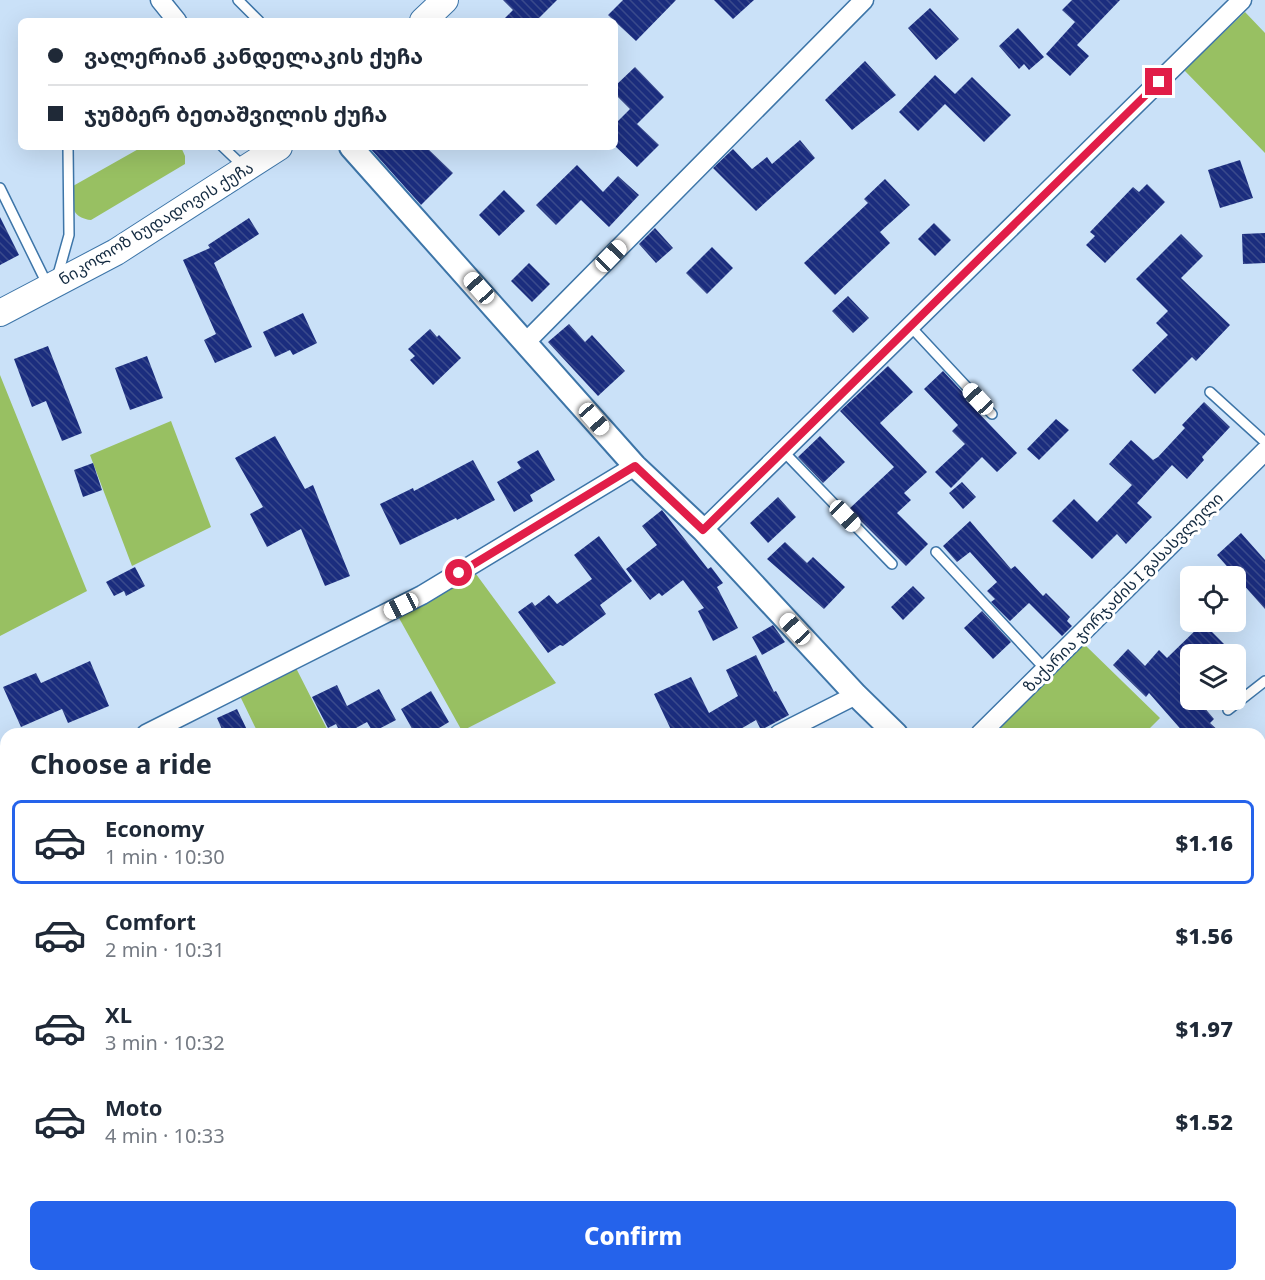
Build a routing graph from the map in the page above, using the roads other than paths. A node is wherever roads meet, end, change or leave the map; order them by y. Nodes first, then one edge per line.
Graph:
1 (160, 0) edge
2 (238, 0) edge
3 (445, 0) edge
4 (864, 0) edge
5 (1242, 0) edge
6 (175, 18) edge
7 (255, 18) edge
8 (426, 18) edge
9 (68, 150) edge
10 (226, 150) edge
11 (272, 150) edge
12 (354, 150) edge
13 (246, 170) junction
14 (0, 188) edge
15 (4, 209) edge
16 (52, 286) junction
17 (0, 313) edge
18 (910, 326) junction
19 (526, 341) junction
20 (1210, 392) dead end
21 (992, 414) dead end
22 (1265, 442) edge
23 (783, 451) junction
24 (1265, 451) edge
25 (635, 466) junction
26 (703, 530) junction
27 (936, 552) dead end
28 (892, 564) dead end
29 (1045, 669) junction
30 (1265, 681) edge
31 (856, 695) junction
32 (1246, 696) edge
33 (158, 728) edge
34 (791, 728) edge
35 (890, 728) edge
36 (986, 728) edge

1 - 6 street
2 - 7 lane
3 - 8 main road
4 - 19 street
5 - 18 street
9 - 16 lane
10 - 13 lane
11 - 13 main road, ნიკოლოზ ხუდადოვის ქუჩა
12 - 19 street
13 - 16 main road, ნიკოლოზ ხუდადოვის ქუჩა
14 - 15 lane
15 - 16 lane
16 - 17 main road, ნიკოლოზ ხუდადოვის ქუჩა
18 - 21 lane
18 - 23 street
19 - 25 street
20 - 22 lane
23 - 26 street
23 - 28 lane
24 - 29 street, ზაქარია ჯორჯაძის I გასასვლელი
25 - 26 street
25 - 33 street
26 - 31 street
27 - 29 lane
29 - 36 street, ზაქარია ჯორჯაძის I გასასვლელი
30 - 32 lane
31 - 34 street
31 - 35 street

